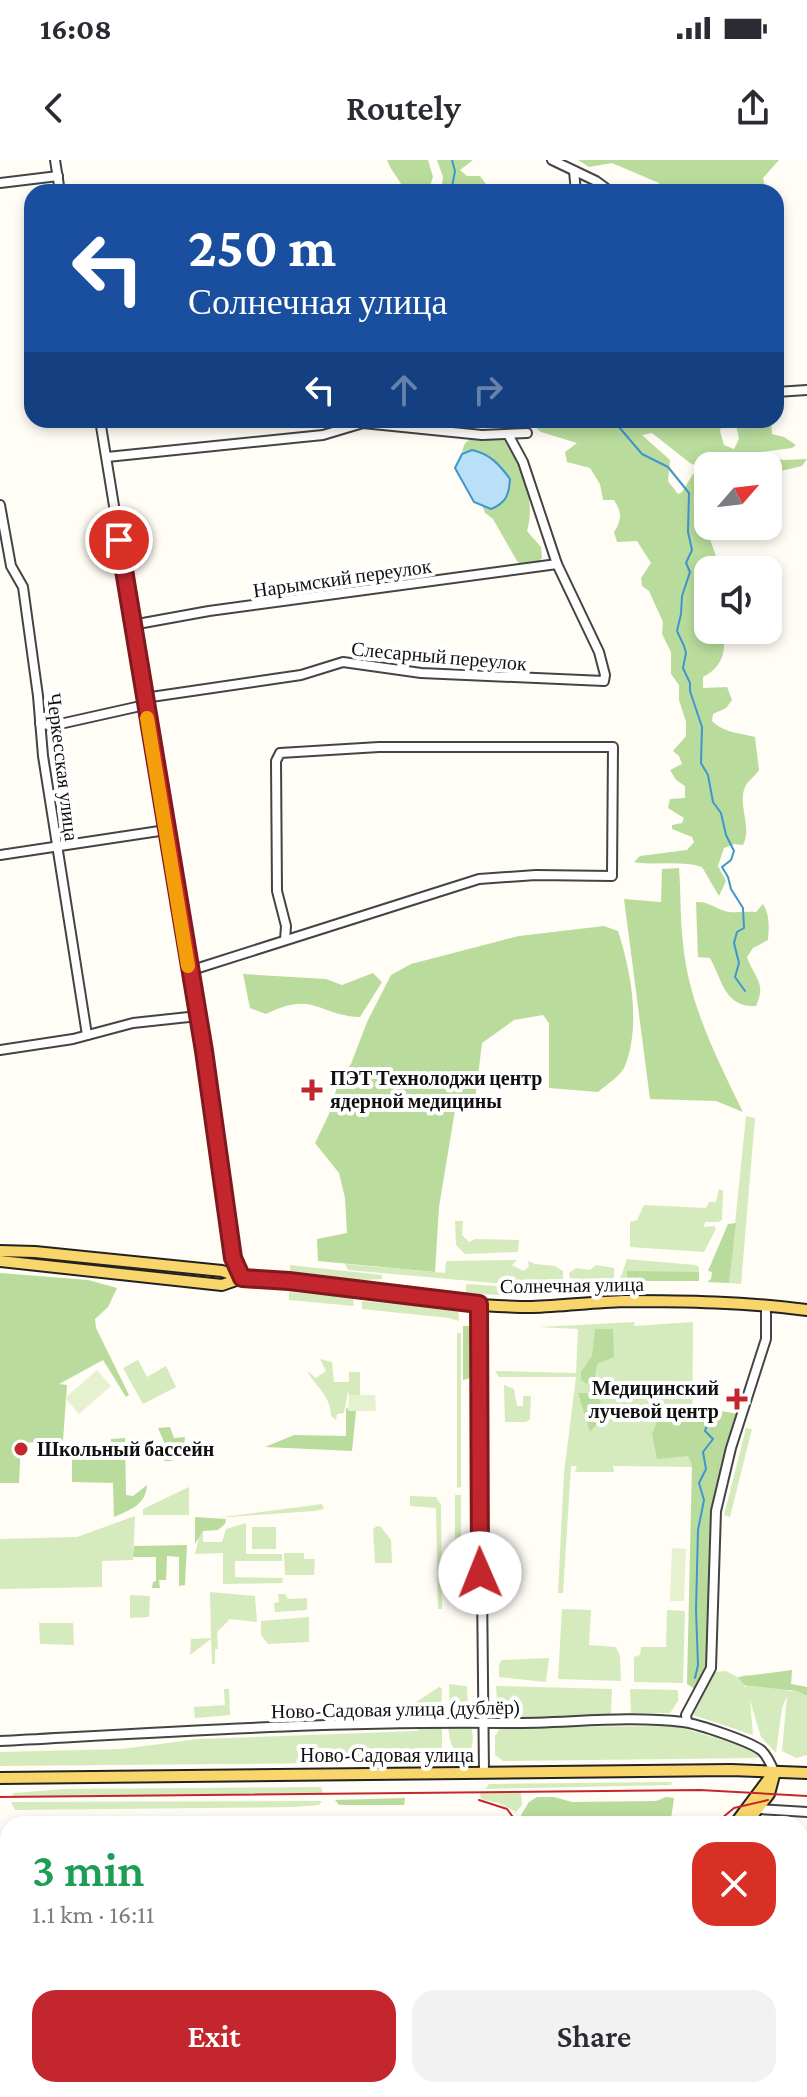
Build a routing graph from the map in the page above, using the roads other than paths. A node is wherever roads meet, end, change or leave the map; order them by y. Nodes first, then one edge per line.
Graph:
1 (55, 160) edge
2 (552, 160) edge
3 (574, 171) junction
4 (58, 176) junction
5 (0, 183) edge
6 (59, 184) edge
7 (575, 184) edge
8 (597, 184) edge
9 (807, 390) edge
10 (784, 391) edge
11 (102, 428) edge
12 (346, 428) edge
13 (419, 428) edge
14 (527, 433) dead end
15 (509, 436) junction
16 (107, 457) junction
17 (0, 505) edge
18 (557, 564) junction
19 (132, 625) junction
20 (145, 705) junction
21 (40, 723) junction
22 (166, 830) junction
23 (57, 847) junction
24 (0, 855) edge
25 (285, 940) junction
26 (189, 971) junction
27 (198, 1016) junction
28 (87, 1035) junction
29 (0, 1050) edge
30 (0, 1251) edge
31 (0, 1261) edge
32 (242, 1278) junction
33 (479, 1304) junction
34 (766, 1305) junction
35 (807, 1310) edge
36 (483, 1722) junction
37 (687, 1722) junction
38 (0, 1741) edge
39 (774, 1772) junction
40 (484, 1773) junction
41 (807, 1773) edge
42 (0, 1778) edge
43 (759, 1809) junction
44 (807, 1812) edge
45 (743, 1816) edge
46 (748, 1816) edge

1 - 4 street
2 - 3 street
3 - 7 street
3 - 8 street
4 - 5 street
4 - 6 street
9 - 10 street
11 - 16 street
12 - 16 street
13 - 15 street
14 - 15 street
15 - 18 street
16 - 19 street
17 - 21 street, Черкесская улица
18 - 19 street, Нарымский переулок
18 - 20 street, Слесарный переулок
19 - 20 street
20 - 21 street, Слесарный переулок
20 - 22 street
21 - 23 street, Черкесская улица
22 - 23 street
22 - 26 street
23 - 24 street
23 - 28 street, Черкесская улица
25 - 25 street
25 - 26 street
26 - 27 street
27 - 28 street
27 - 32 street
28 - 29 street
30 - 32 main road, Солнечная улица
31 - 32 main road, Солнечная улица
32 - 33 main road, Солнечная улица
33 - 34 main road, Солнечная улица
33 - 36 street
34 - 35 main road, Солнечная улица
34 - 37 street
36 - 37 street, Ново-Садовая улица (дублёр)
36 - 38 street, Ново-Садовая улица (дублёр)
36 - 40 street
37 - 39 street, Ново-Садовая улица (дублёр)
39 - 40 main road, Ново-Садовая улица
39 - 41 main road, Ново-Садовая улица
39 - 43 main road
39 - 45 main road
40 - 42 main road, Ново-Садовая улица
43 - 44 street
43 - 46 main road

